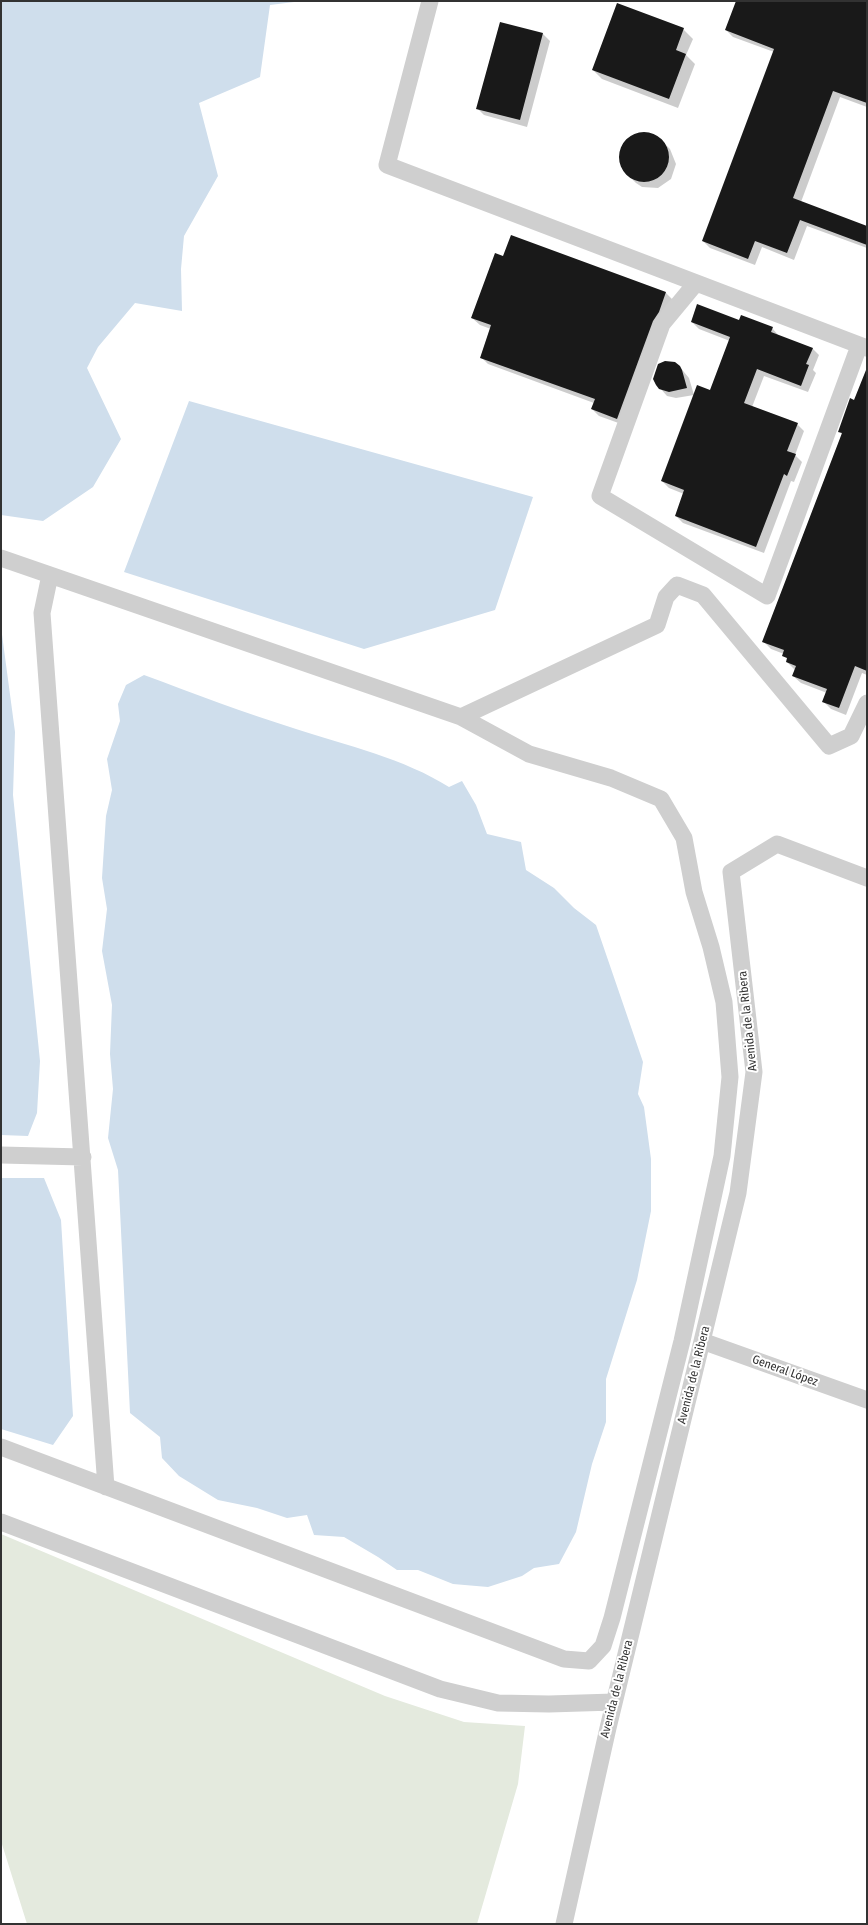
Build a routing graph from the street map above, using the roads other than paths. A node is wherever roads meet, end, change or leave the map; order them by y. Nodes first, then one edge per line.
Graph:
1 (430, 1) edge
2 (696, 283) junction
3 (863, 347) edge
4 (1, 558) edge
5 (50, 575) junction
6 (867, 703) edge
7 (461, 717) junction
8 (867, 878) edge
9 (1, 1155) edge
10 (83, 1157) junction
11 (702, 1341) junction
12 (867, 1400) edge
13 (1, 1447) edge
14 (106, 1487) junction
15 (1, 1522) edge
16 (614, 1702) junction
17 (564, 1924) edge

1 - 2 street
2 - 3 street
2 - 3 street
4 - 5 street
5 - 7 street
5 - 10 street
6 - 7 street
7 - 14 street
8 - 11 street, Avenida de la Ribera
9 - 10 street
10 - 14 street
11 - 12 street, General López
11 - 16 street, Avenida de la Ribera
13 - 14 street
15 - 16 street
16 - 17 street, Avenida de la Ribera

